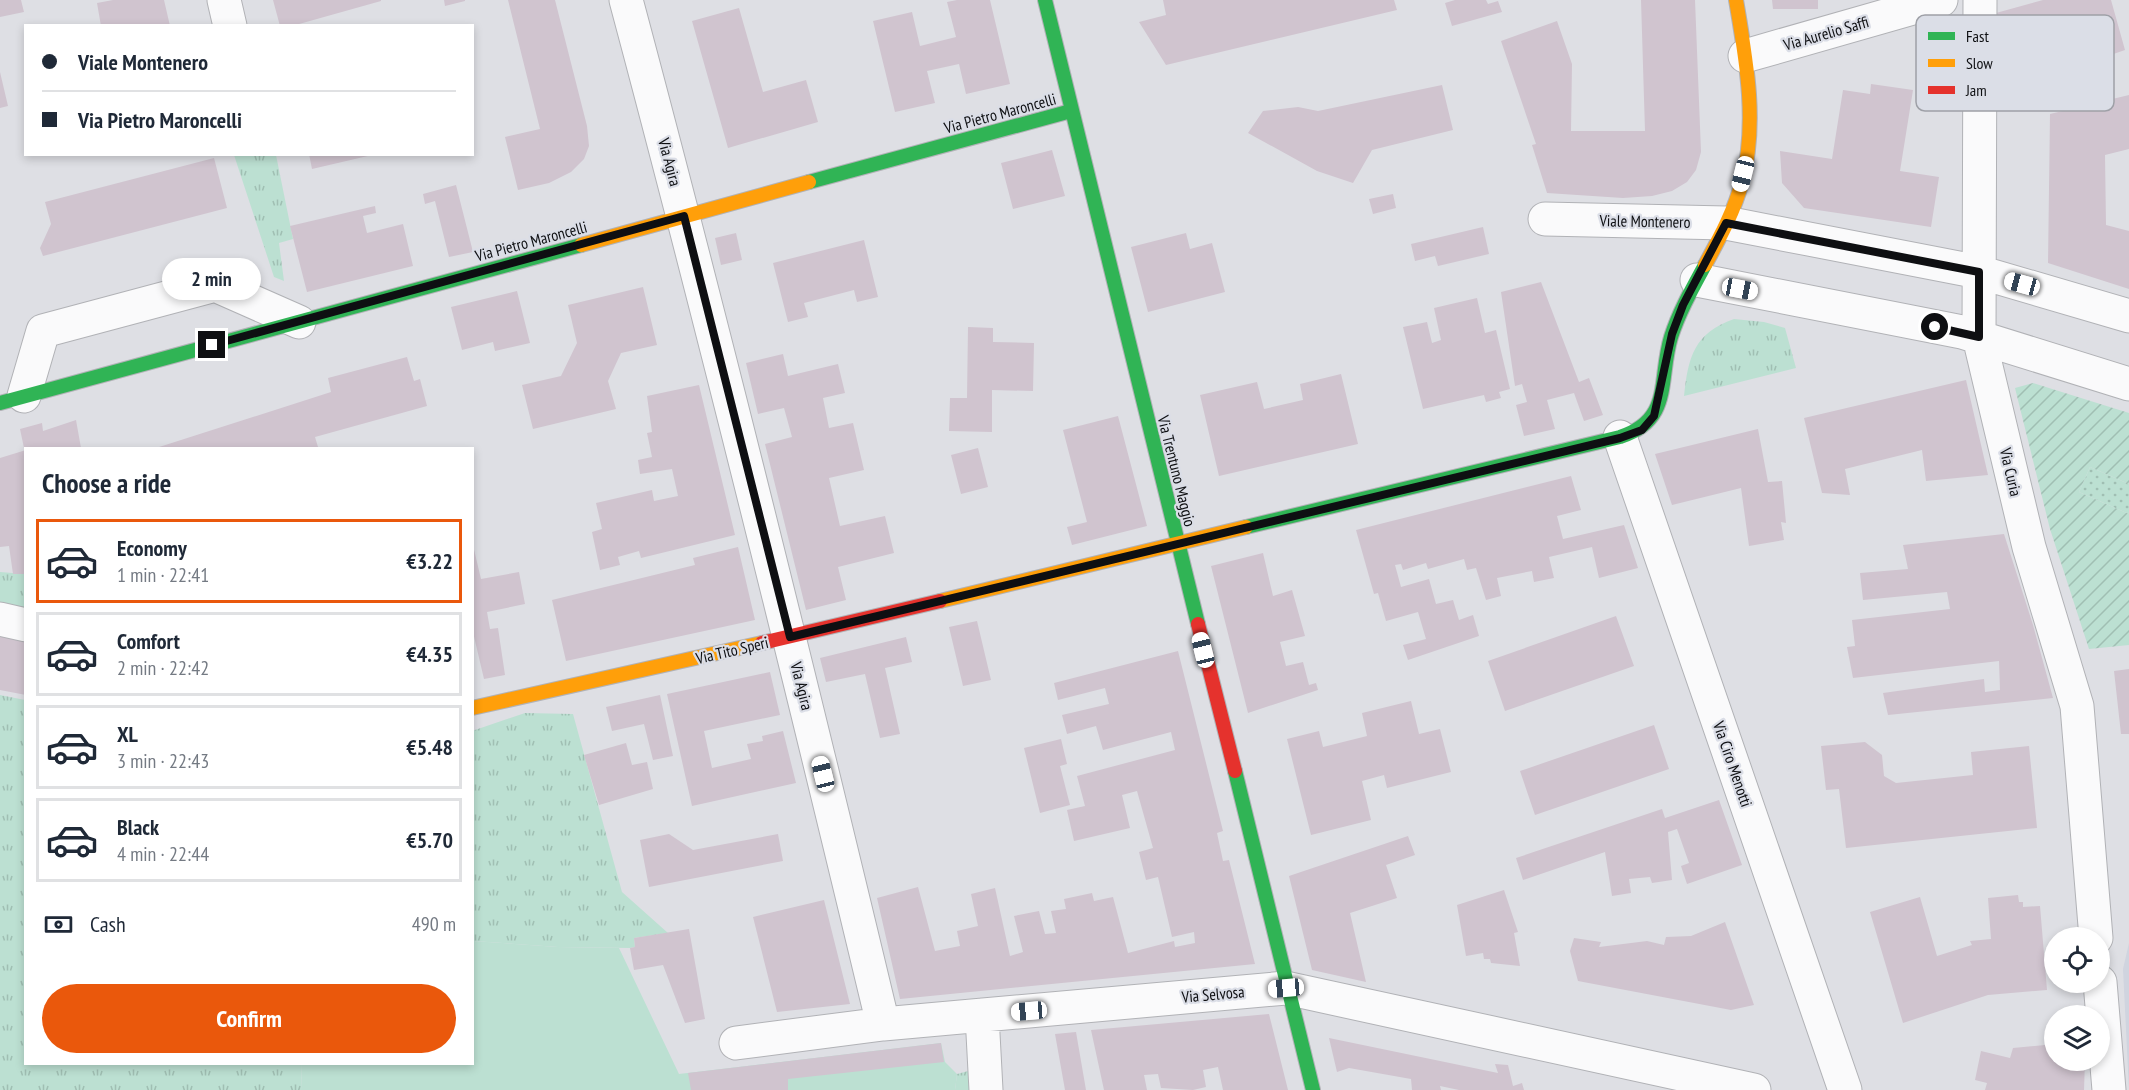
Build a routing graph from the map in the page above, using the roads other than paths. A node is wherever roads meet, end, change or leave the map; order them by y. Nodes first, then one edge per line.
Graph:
1 (224, 0) edge
2 (626, 0) edge
3 (1045, 0) edge
4 (1736, 0) edge
5 (1941, 0) edge
6 (1980, 0) edge
7 (1980, 15) edge
8 (230, 24) edge
9 (1745, 57) junction
10 (1071, 111) junction
11 (1980, 111) edge
12 (684, 216) junction
13 (1545, 219) dead end
14 (1726, 223) junction
15 (1979, 272) junction
16 (1697, 280) junction
17 (2129, 316) edge
18 (299, 321) junction
19 (1979, 337) junction
20 (2129, 384) edge
21 (12, 400) edge
22 (1620, 438) junction
23 (1178, 545) junction
24 (0, 619) edge
25 (24, 625) edge
26 (790, 637) junction
27 (474, 708) edge
28 (2095, 927) edge
29 (1286, 988) junction
30 (2101, 993) edge
31 (982, 1015) junction
32 (883, 1024) junction
33 (736, 1043) dead end
34 (986, 1090) edge
35 (1312, 1090) edge
36 (1754, 1090) edge
37 (1845, 1090) edge
38 (2109, 1090) edge

1 - 8 street
2 - 12 street, Via Agira
3 - 10 street, Via Trentuno Maggio
4 - 9 street, Via Tito Speri
5 - 9 street, Via Aurelio Saffi
6 - 7 street, Via Curia
9 - 14 street, Via Tito Speri
10 - 12 street, Via Pietro Maroncelli
10 - 23 street, Via Trentuno Maggio
11 - 15 street, Via Curia
12 - 18 street, Via Pietro Maroncelli
12 - 26 street, Via Agira
13 - 14 street, Viale Montenero
14 - 15 street, Viale Montenero
14 - 16 street, Via Tito Speri
15 - 17 street, Viale Montenero
15 - 19 street, Via Curia
16 - 19 street
16 - 22 street, Via Tito Speri
18 - 21 street, Via Pietro Maroncelli
18 - 21 street
19 - 20 street
19 - 28 street, Via Curia
22 - 23 street, Via Tito Speri
22 - 37 street, Via Ciro Menotti
23 - 26 street, Via Tito Speri
23 - 29 street, Via Trentuno Maggio
24 - 25 street
26 - 27 street, Via Tito Speri
26 - 32 street, Via Agira
29 - 31 street, Via Selvosa
29 - 35 street, Via Trentuno Maggio
29 - 36 street, Via Selvosa
30 - 38 street
31 - 32 street, Via Selvosa
31 - 34 street
32 - 33 street, Via Selvosa

